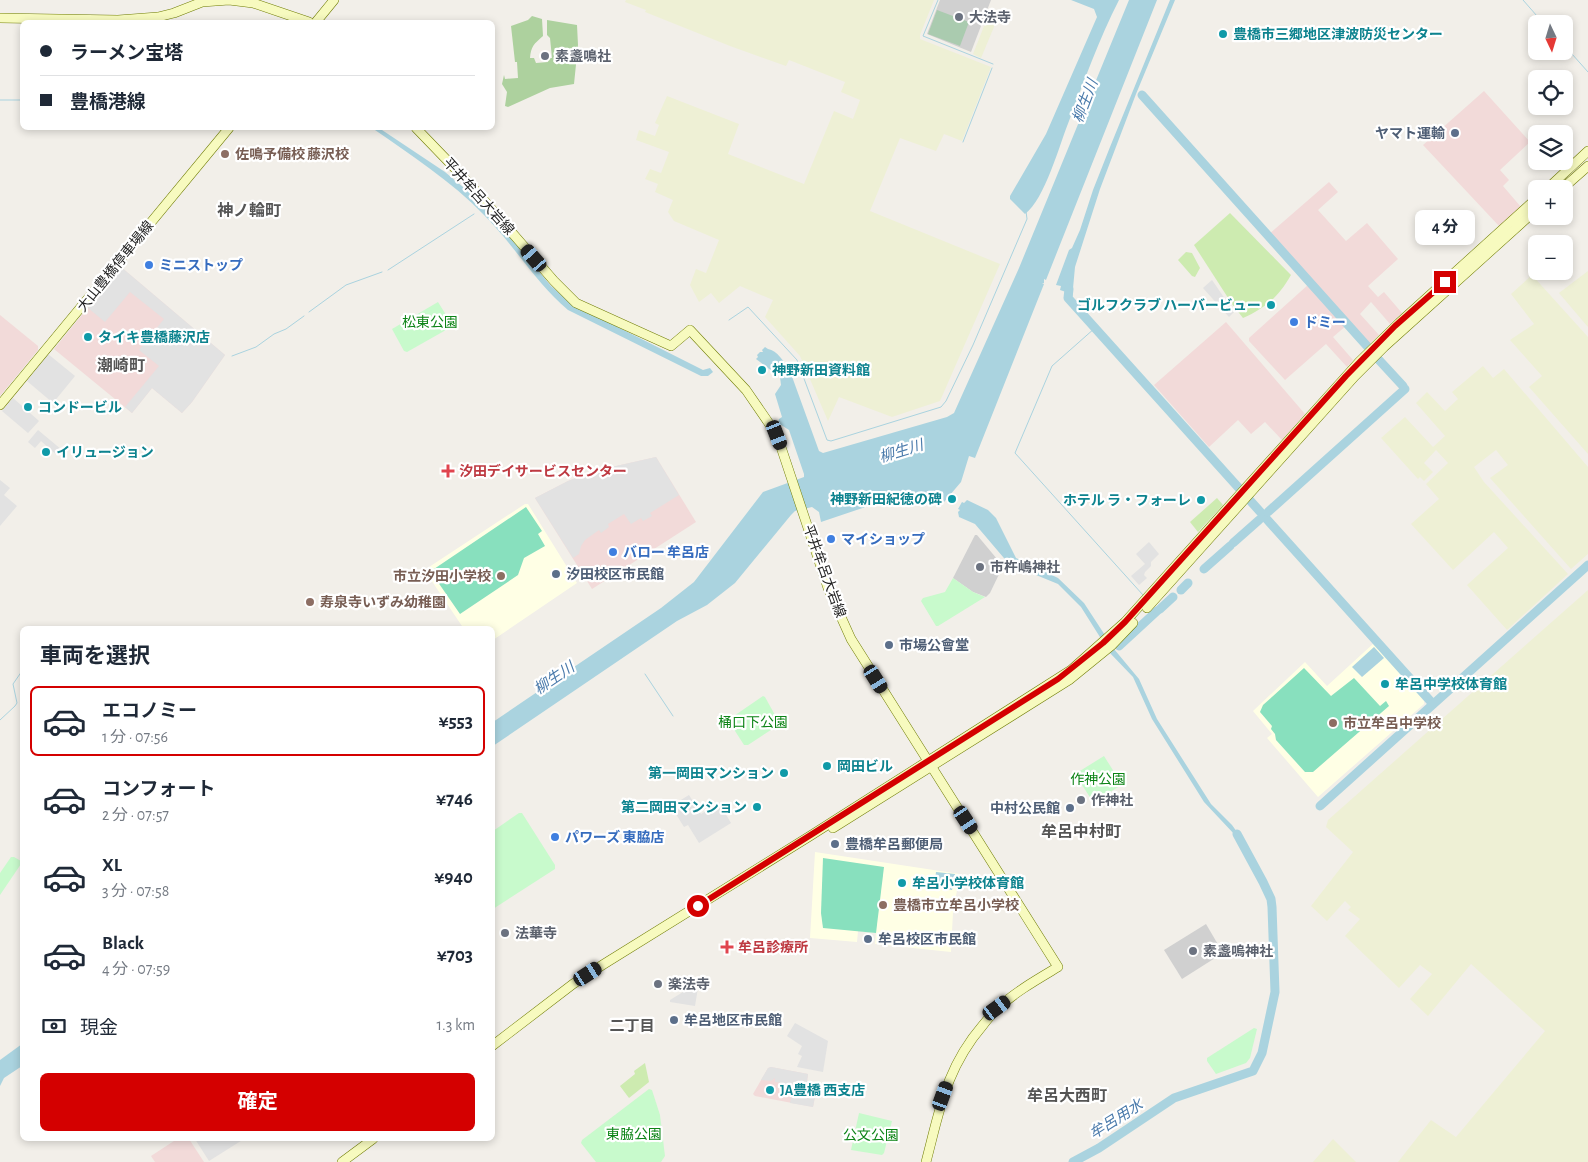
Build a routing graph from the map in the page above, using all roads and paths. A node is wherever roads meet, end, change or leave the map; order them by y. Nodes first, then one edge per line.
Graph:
1 (334, 0) edge
2 (0, 18) edge
3 (118, 20) edge
4 (118, 20) edge
5 (303, 20) edge
6 (318, 20) edge
7 (227, 130) edge
8 (418, 130) edge
9 (1588, 151) edge
10 (1588, 166) edge
11 (1557, 180) edge
12 (1572, 180) edge
13 (1528, 206) edge
14 (1528, 217) edge
15 (0, 404) edge
16 (1245, 494) junction
17 (930, 764) junction
18 (495, 1044) edge
19 (495, 1049) edge
20 (370, 1141) edge
21 (377, 1141) edge
22 (342, 1162) edge
23 (350, 1162) edge
24 (926, 1162) edge

1 - 6 main road
2 - 4 main road
3 - 5 main road
7 - 15 main road, 大山豊橋停車場線
8 - 17 main road, 平井牟呂大岩線
9 - 11 main road
10 - 12 main road
13 - 16 main road
14 - 16 main road
16 - 17 main road
17 - 18 main road
17 - 19 main road
17 - 24 main road, 平井牟呂大岩線
20 - 22 main road
21 - 23 main road

